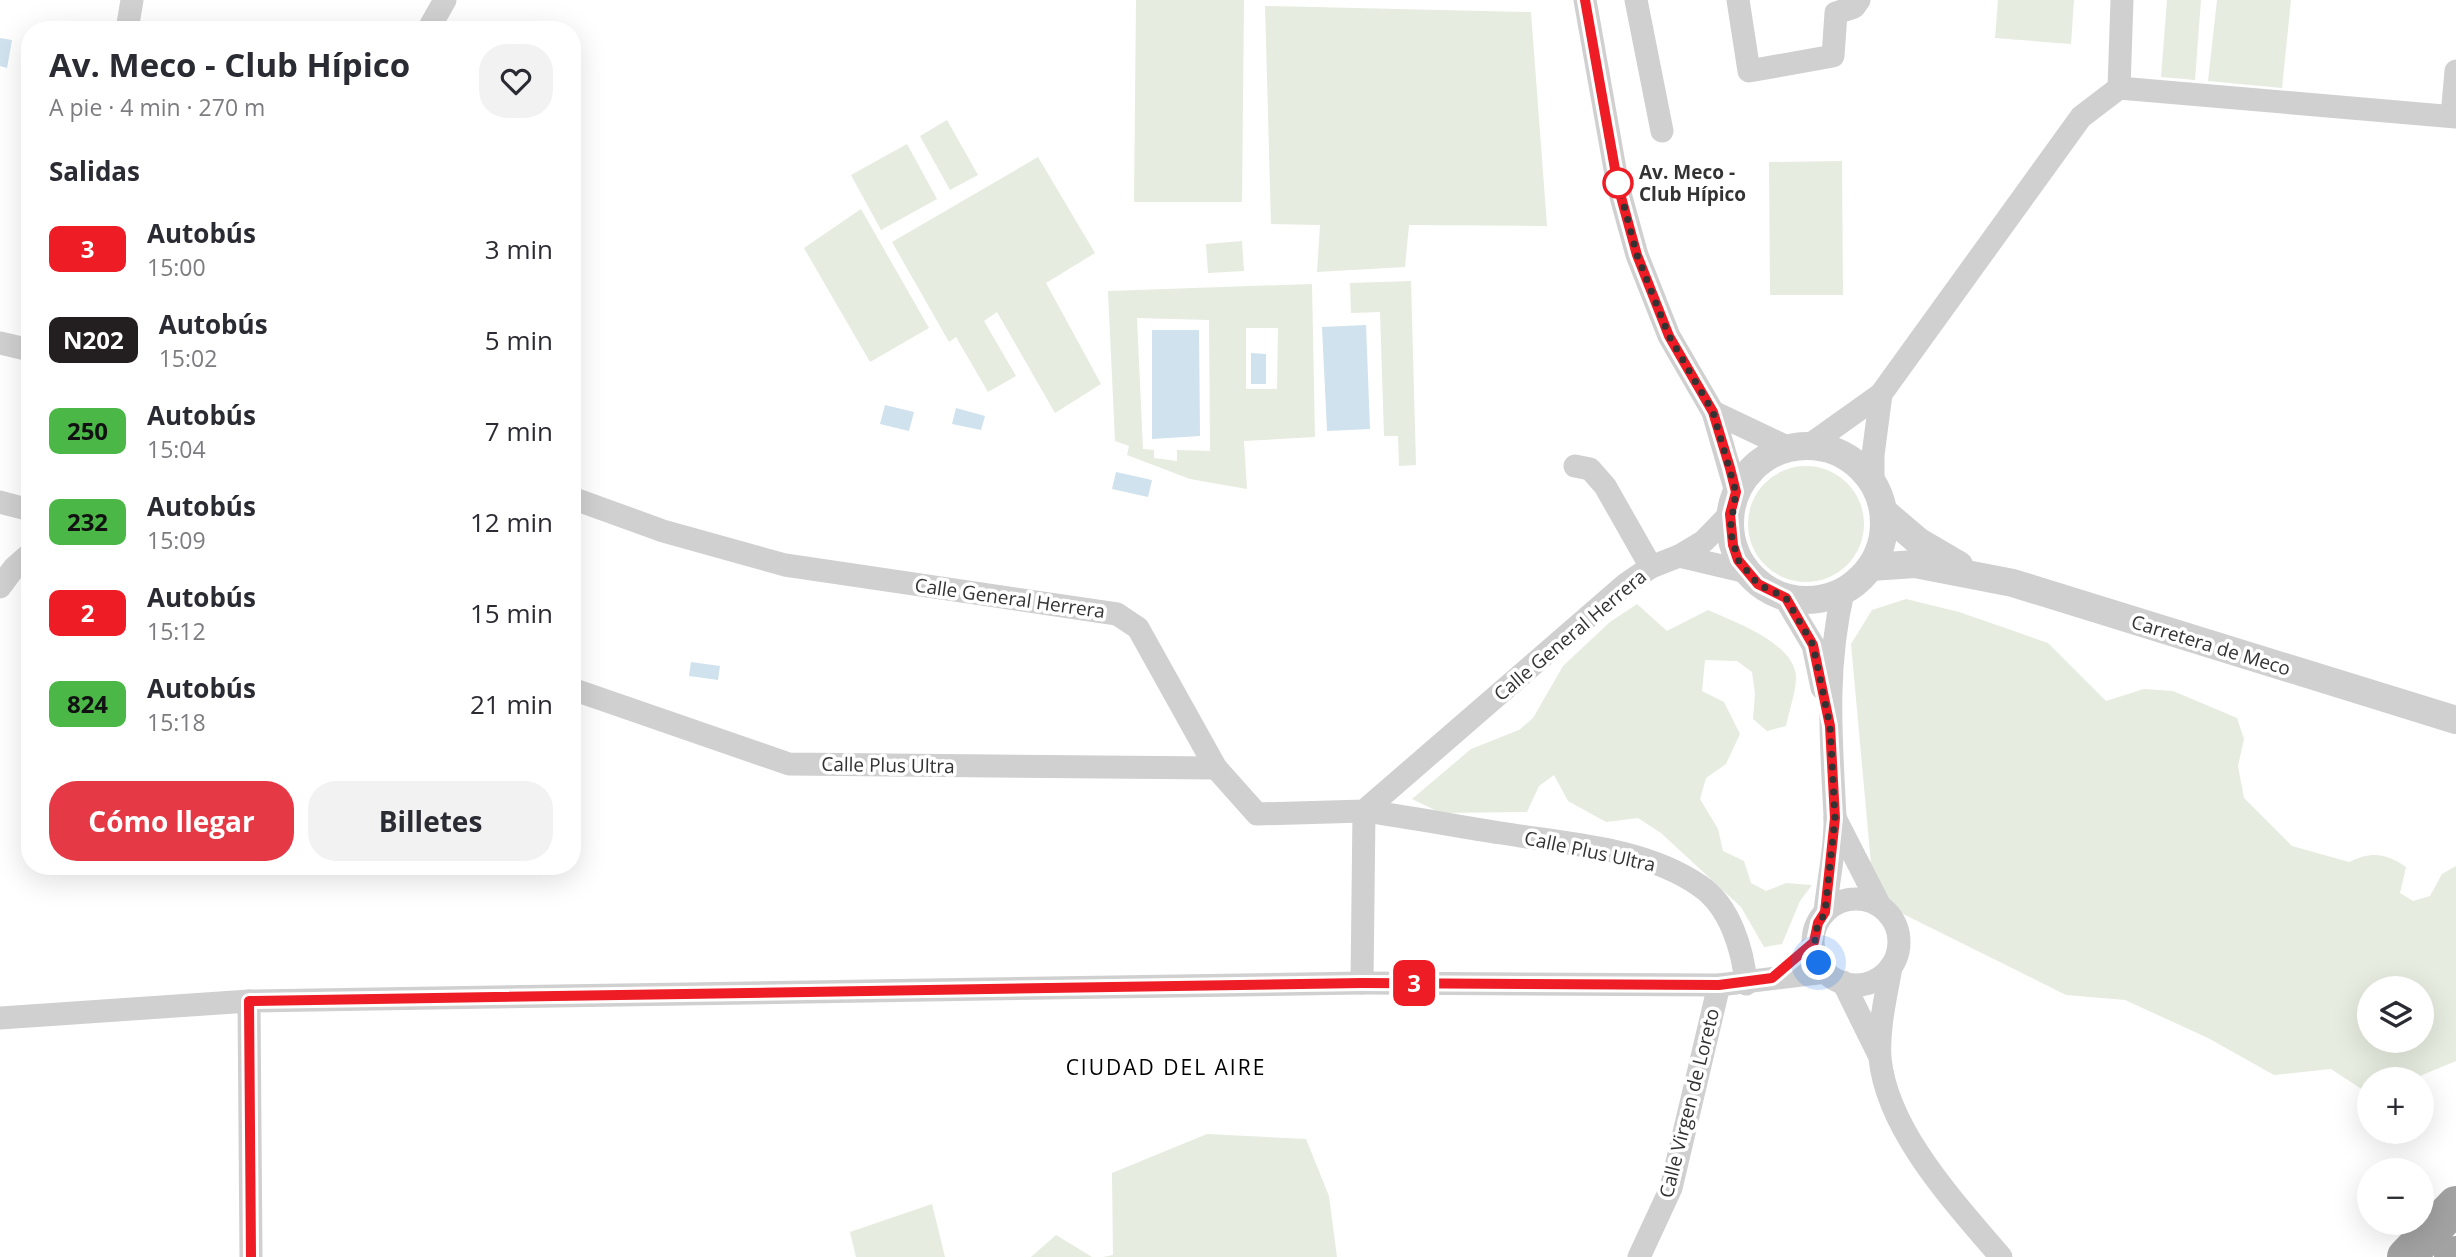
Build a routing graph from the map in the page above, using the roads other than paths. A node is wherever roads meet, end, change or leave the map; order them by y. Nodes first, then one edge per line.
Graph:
1 (132, 0) edge
2 (445, 0) edge
3 (1586, 0) edge
4 (1636, 0) edge
5 (1738, 0) edge
6 (1859, 0) edge
7 (2122, 0) edge
8 (128, 21) edge
9 (433, 21) edge
10 (2456, 71) edge
11 (2119, 88) junction
12 (2454, 116) edge
13 (1662, 131) dead end
14 (0, 343) edge
15 (21, 348) edge
16 (1881, 394) junction
17 (1713, 412) junction
18 (1799, 447) junction
19 (1575, 466) dead end
20 (1873, 481) junction
21 (581, 501) edge
22 (0, 502) edge
23 (1733, 503) junction
24 (21, 508) edge
25 (1884, 512) junction
26 (1679, 556) junction
27 (21, 562) edge
28 (1650, 567) junction
29 (1871, 567) junction
30 (1747, 572) junction
31 (1973, 573) junction
32 (0, 587) edge
33 (1843, 592) junction
34 (1786, 598) junction
35 (581, 692) edge
36 (2453, 720) edge
37 (1830, 726) junction
38 (1216, 768) junction
39 (1364, 811) junction
40 (1835, 818) junction
41 (1880, 906) junction
42 (1825, 912) junction
43 (1814, 942) junction
44 (1891, 967) junction
45 (1835, 977) junction
46 (1772, 978) junction
47 (1362, 983) junction
48 (1746, 984) junction
49 (1719, 985) junction
50 (249, 1001) junction
51 (0, 1018) edge
52 (1880, 1058) junction
53 (2456, 1205) edge
54 (251, 1257) edge
55 (1639, 1257) edge
56 (2001, 1257) edge
57 (2406, 1257) edge

1 - 8 street
2 - 9 street
3 - 17 street
4 - 13 street
5 - 6 street
7 - 11 street
10 - 12 street
11 - 12 street
11 - 16 street
14 - 15 street
16 - 18 street
16 - 20 street
17 - 18 street
17 - 23 street
18 - 20 street
18 - 23 street
19 - 28 street
20 - 25 street
21 - 38 street, Calle General Herrera
22 - 24 street
23 - 26 street, Calle General Herrera
23 - 30 street
25 - 29 street
25 - 31 street
26 - 28 street, Calle General Herrera
26 - 30 street
27 - 32 street
28 - 39 street, Calle General Herrera
29 - 31 street
29 - 33 street
30 - 34 street
31 - 36 street, Carretera de Meco
33 - 34 street
33 - 37 street
34 - 37 street
35 - 38 street, Calle Plus Ultra
37 - 40 street
38 - 39 street, Calle General Herrera
39 - 47 street
39 - 48 street, Calle Plus Ultra
40 - 41 street
40 - 42 street
41 - 42 street
41 - 44 street
42 - 43 street
43 - 45 street
43 - 46 street
44 - 45 street
44 - 52 street
45 - 46 street
45 - 52 street
46 - 48 street
47 - 49 street
47 - 50 street
48 - 49 street
49 - 55 street, Calle Virgen de Loreto
50 - 51 street
50 - 54 street
52 - 56 street
53 - 57 highway

